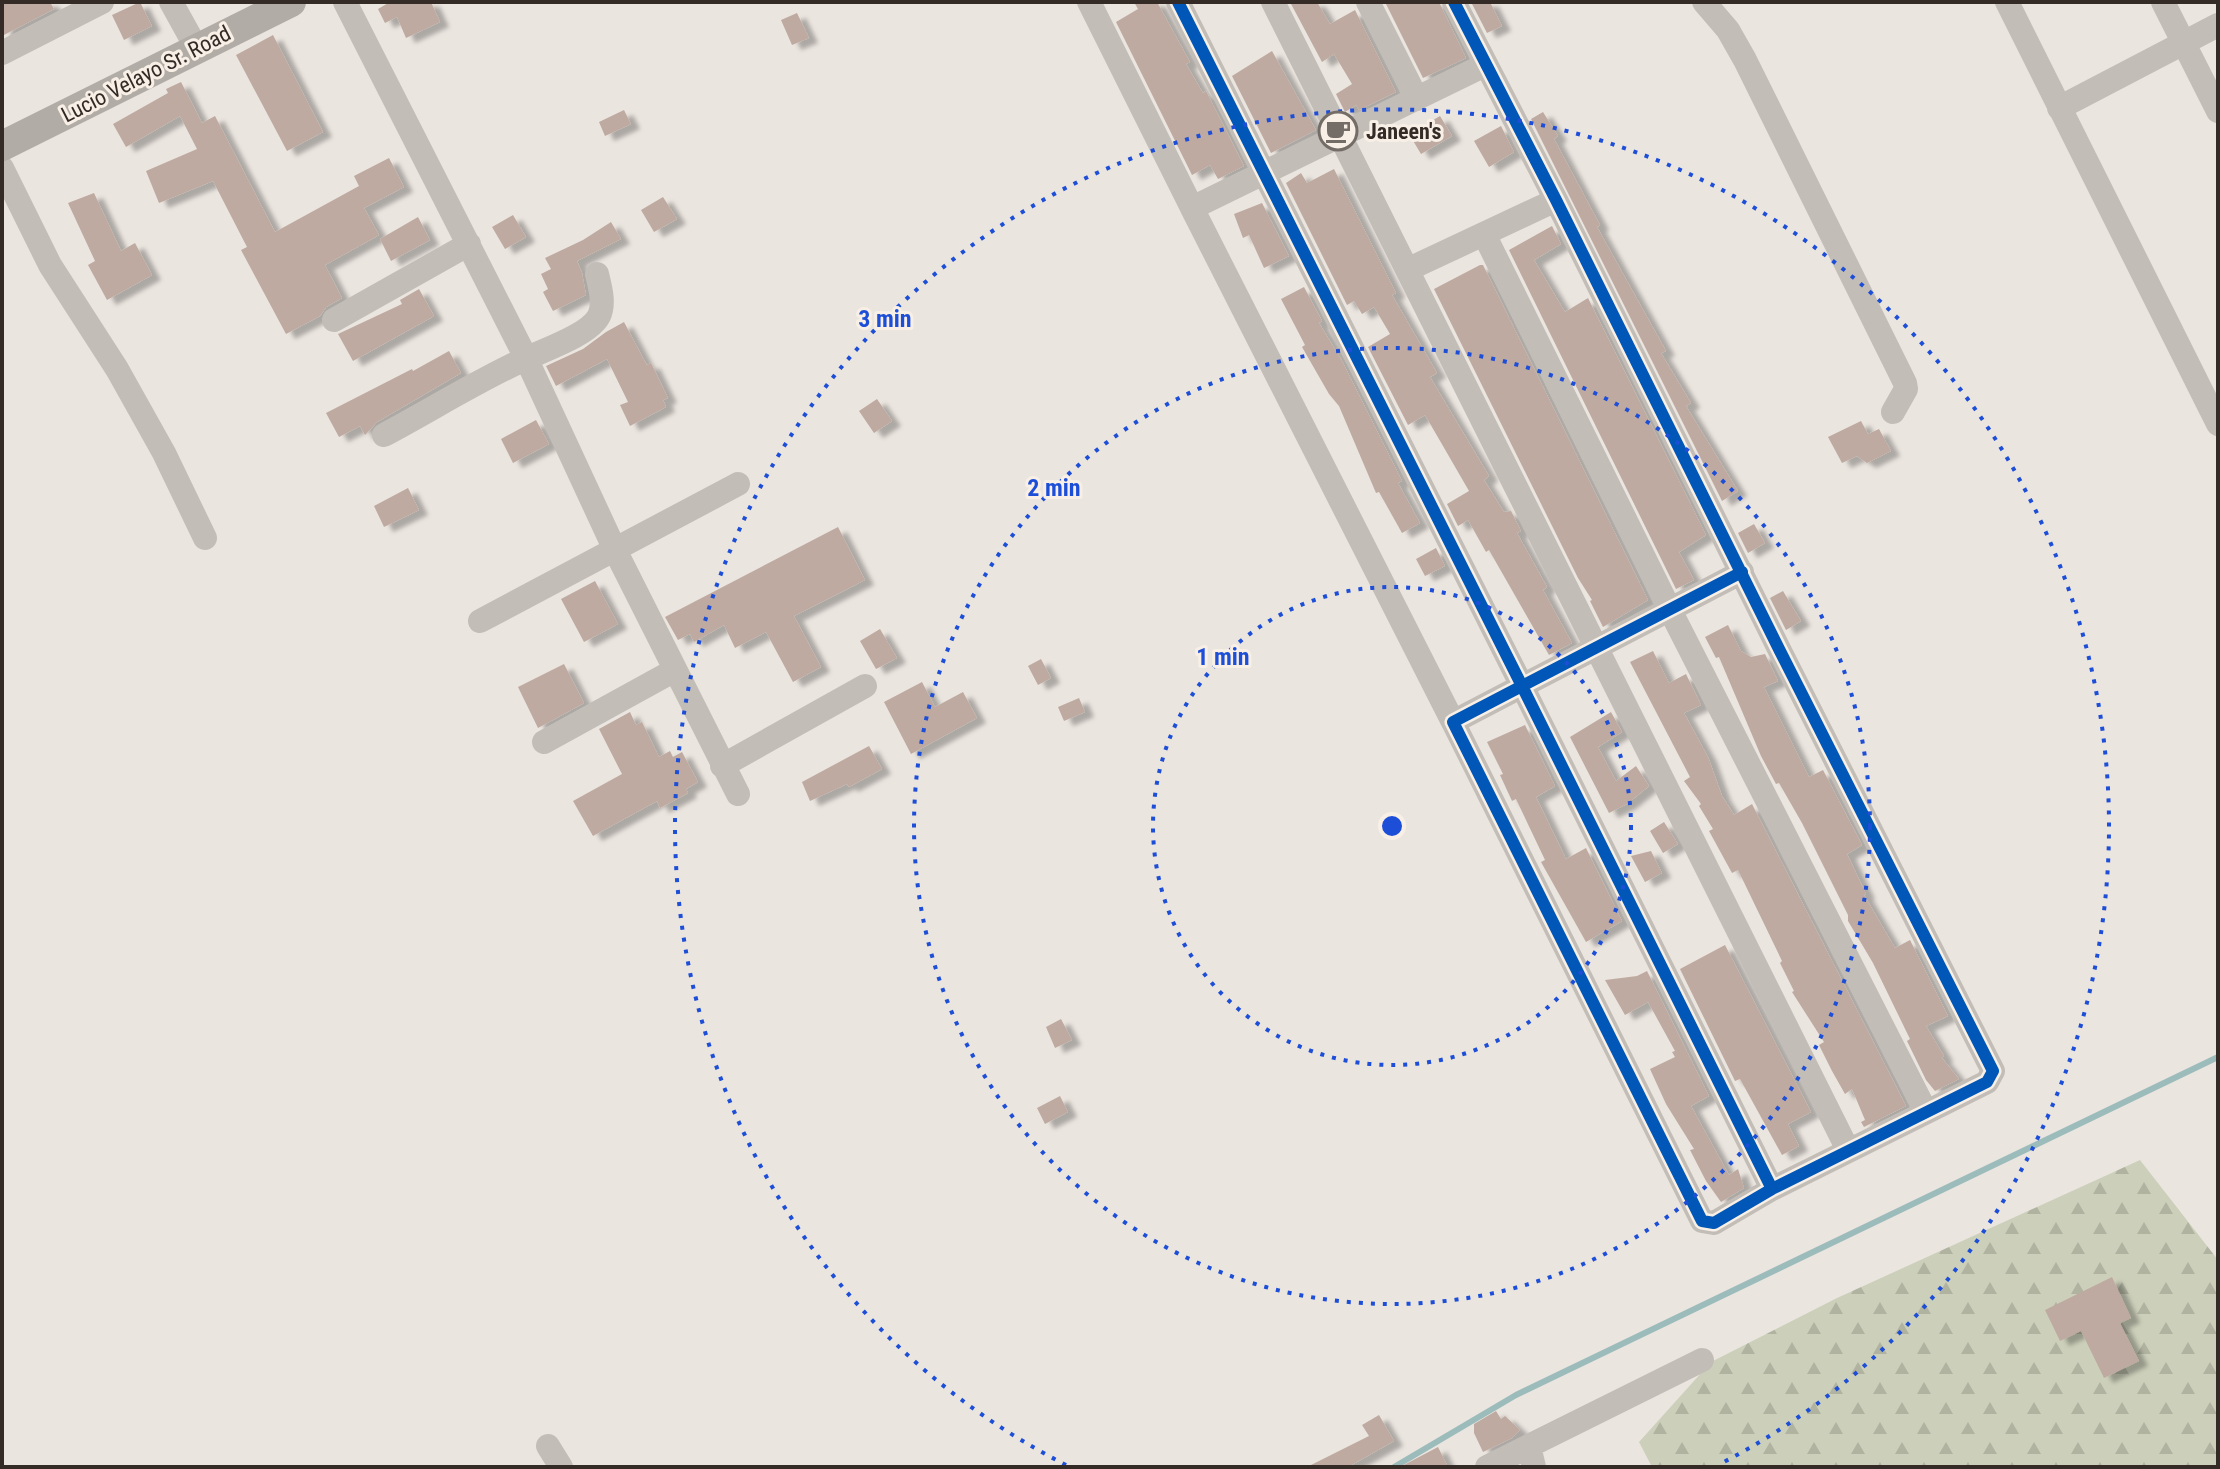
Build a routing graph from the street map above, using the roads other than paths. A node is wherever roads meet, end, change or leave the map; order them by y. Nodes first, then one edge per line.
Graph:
1 (102, 2) edge
2 (171, 2) edge
3 (291, 2) edge
4 (345, 2) edge
5 (1089, 2) edge
6 (1178, 2) edge
7 (1273, 2) edge
8 (1368, 2) edge
9 (1454, 2) edge
10 (1704, 2) edge
11 (2007, 2) edge
12 (2163, 2) edge
13 (2218, 25) edge
14 (2183, 43) junction
15 (197, 49) junction
16 (2, 53) edge
17 (1485, 65) junction
18 (1417, 99) junction
19 (2059, 108) junction
20 (2218, 111) edge
21 (1341, 136) junction
22 (2, 146) edge
23 (2, 168) edge
24 (1264, 174) junction
25 (1556, 200) junction
26 (1192, 208) junction
27 (1484, 234) junction
28 (469, 244) junction
29 (1409, 269) junction
30 (597, 274) dead end
31 (334, 320) dead end
32 (526, 358) junction
33 (1893, 412) dead end
34 (2218, 424) edge
35 (384, 435) dead end
36 (738, 484) dead end
37 (205, 538) dead end
38 (615, 550) junction
39 (1742, 572) junction
40 (1670, 610) junction
41 (480, 621) dead end
42 (1597, 648) junction
43 (675, 670) junction
44 (865, 686) dead end
45 (1522, 686) junction
46 (1453, 722) junction
47 (544, 742) dead end
48 (722, 766) junction
49 (738, 794) dead end
50 (1926, 1112) junction
51 (1848, 1150) junction
52 (1772, 1189) junction
53 (1702, 1360) dead end
54 (1532, 1457) edge
55 (1487, 1467) edge

1 - 16 street
2 - 15 street
3 - 15 main road, Lucio Velayo Sr. Road
4 - 28 street
5 - 26 street
6 - 24 street
7 - 21 street
8 - 18 street
9 - 17 street
10 - 33 street
11 - 19 street
12 - 14 street
13 - 14 street
14 - 19 street
14 - 20 street
15 - 22 main road, Lucio Velayo Sr. Road
17 - 18 street
17 - 25 street
18 - 21 street
19 - 34 street
21 - 24 street
21 - 29 street
23 - 37 street
24 - 26 street
24 - 45 street
25 - 27 street
25 - 39 street
26 - 46 street
27 - 29 street
27 - 40 street
28 - 31 street
28 - 32 street
29 - 42 street
30 - 32 street
32 - 35 street
32 - 38 street
36 - 38 street
38 - 41 street
38 - 43 street
39 - 40 street
39 - 50 street
40 - 42 street
40 - 50 street
42 - 45 street
42 - 51 street
43 - 47 street
43 - 48 street
44 - 48 street
45 - 46 street
45 - 52 street
46 - 52 street
48 - 49 street
50 - 51 street
51 - 52 street
53 - 54 street
54 - 55 street

